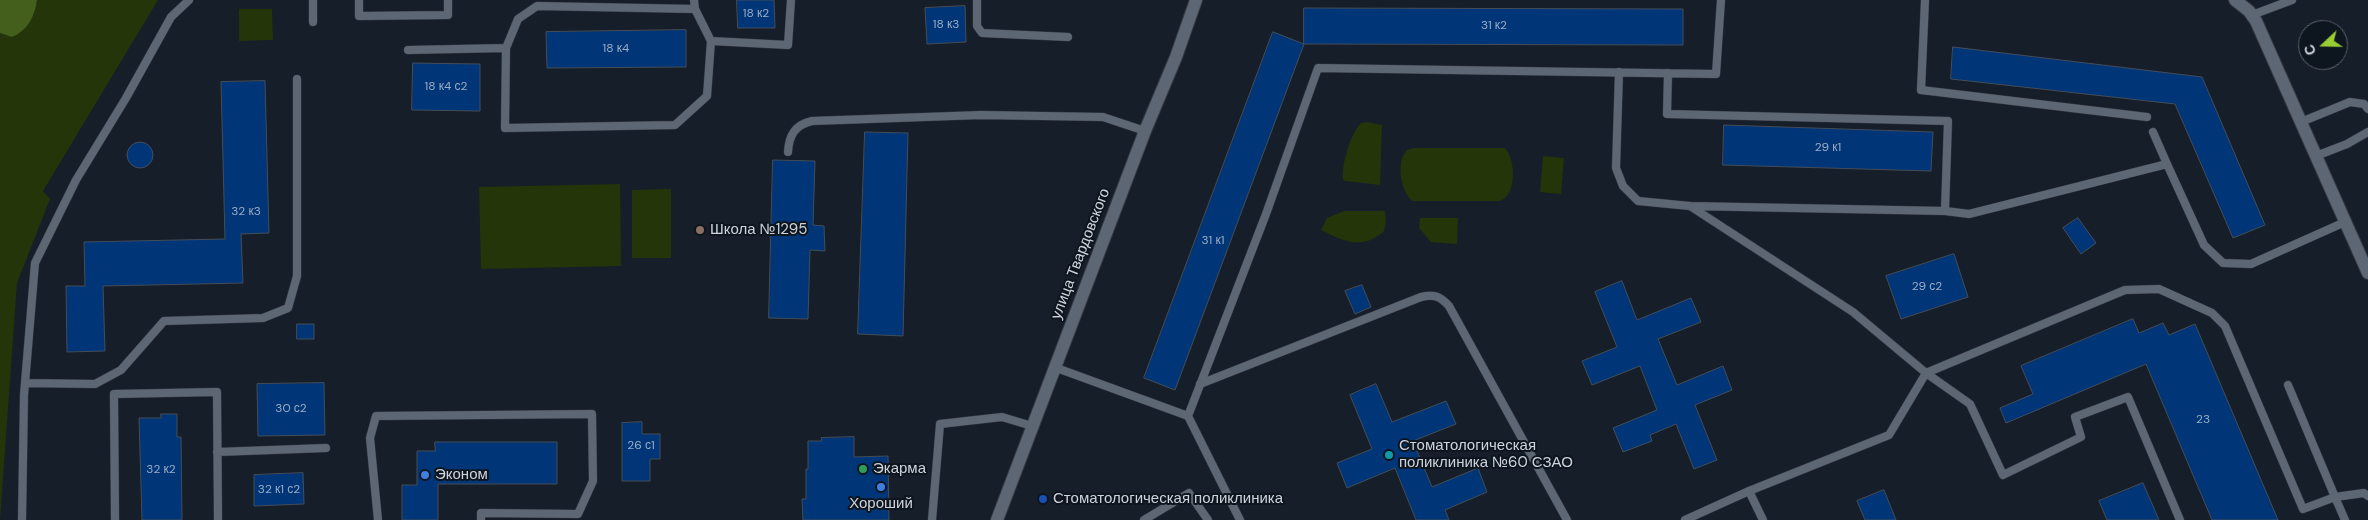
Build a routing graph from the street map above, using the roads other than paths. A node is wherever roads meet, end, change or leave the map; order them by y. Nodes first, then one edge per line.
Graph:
1 (189, 0) edge
2 (313, 0) edge
3 (359, 0) edge
4 (448, 0) edge
5 (694, 0) edge
6 (791, 0) edge
7 (977, 0) edge
8 (1196, 0) edge
9 (1721, 0) edge
10 (1925, 0) edge
11 (2235, 0) edge
12 (2292, 0) edge
13 (695, 9) junction
14 (2252, 15) junction
15 (313, 22) dead end
16 (1068, 37) dead end
17 (711, 41) junction
18 (506, 48) junction
19 (408, 50) dead end
20 (1619, 72) junction
21 (1668, 73) junction
22 (297, 79) dead end
23 (2368, 109) edge
24 (2148, 117) dead end
25 (2301, 122) junction
26 (1145, 131) junction
27 (2153, 132) dead end
28 (2368, 132) edge
29 (788, 152) dead end
30 (2316, 156) junction
31 (2167, 164) junction
32 (1690, 206) junction
33 (1945, 212) junction
34 (2345, 222) junction
35 (2368, 273) edge
36 (1054, 367) junction
37 (1926, 373) junction
38 (25, 383) junction
39 (1200, 384) junction
40 (2288, 385) dead end
41 (1188, 416) junction
42 (1032, 426) junction
43 (326, 448) dead end
44 (217, 452) junction
45 (1750, 490) junction
46 (2368, 496) edge
47 (2335, 497) junction
48 (577, 517) edge
49 (22, 520) edge
50 (115, 520) edge
51 (218, 520) edge
52 (378, 520) edge
53 (481, 520) edge
54 (932, 520) edge
55 (997, 520) edge
56 (1144, 520) edge
57 (1208, 520) edge
58 (1240, 520) edge
59 (1567, 520) edge
60 (1685, 520) edge
61 (1763, 520) edge
62 (2180, 520) edge
63 (2344, 520) edge

1 - 38 lane
2 - 15 lane
3 - 4 lane
5 - 13 lane
6 - 17 lane
7 - 16 lane
8 - 26 main road, улица Твардовского
9 - 21 lane
10 - 24 lane
11 - 14 main road
12 - 14 lane
13 - 17 lane
13 - 18 lane
14 - 25 main road
17 - 18 lane
18 - 19 lane
20 - 21 lane
20 - 32 lane
20 - 39 lane
21 - 33 lane
22 - 38 lane
23 - 25 lane
25 - 30 main road
26 - 29 lane
26 - 36 main road, улица Твардовского
27 - 31 lane
28 - 30 lane
30 - 34 main road
31 - 33 lane
31 - 34 lane
32 - 33 lane
32 - 37 lane
34 - 35 main road
36 - 41 lane
36 - 42 main road, улица Твардовского
37 - 45 lane
37 - 47 lane
37 - 62 lane
38 - 49 lane
39 - 41 lane
39 - 59 lane
40 - 47 lane
41 - 58 lane
42 - 54 lane
42 - 55 main road, улица Твардовского
43 - 44 lane
44 - 50 lane
44 - 51 lane
45 - 60 lane
45 - 61 lane
46 - 47 lane
47 - 63 lane
48 - 52 lane
48 - 53 lane
56 - 57 lane

